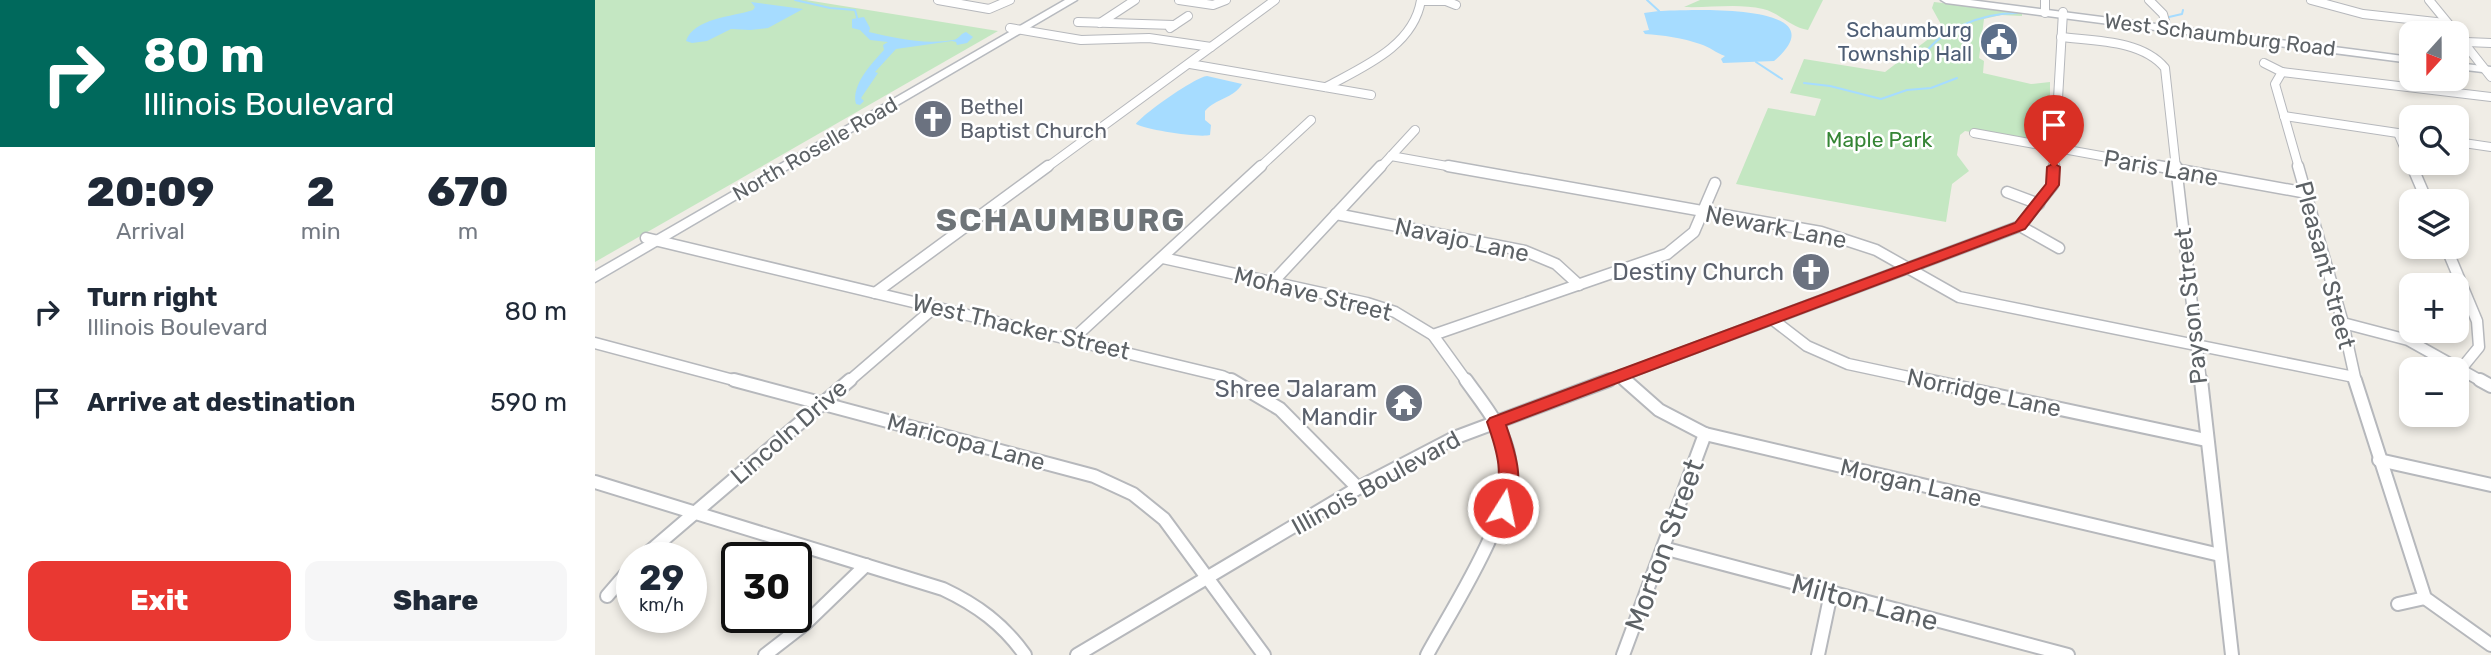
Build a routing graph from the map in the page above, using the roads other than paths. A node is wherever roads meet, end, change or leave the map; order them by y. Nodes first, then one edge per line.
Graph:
1 (938, 0) edge
2 (1010, 0) edge
3 (1060, 0) edge
4 (1072, 0) edge
5 (1135, 0) edge
6 (1179, 0) edge
7 (1226, 0) edge
8 (1275, 0) edge
9 (1421, 0) edge
10 (1945, 0) edge
11 (1975, 0) edge
12 (2149, 0) edge
13 (2311, 0) edge
14 (2429, 0) edge
15 (2326, 2) edge
16 (1456, 5) dead end
17 (2045, 7) edge
18 (2063, 13) junction
19 (2363, 14) junction
20 (1188, 16) dead end
21 (2427, 21) edge
22 (2444, 21) edge
23 (1078, 22) dead end
24 (1100, 23) junction
25 (2363, 23) dead end
26 (1174, 25) junction
27 (2166, 26) junction
28 (1015, 29) junction
29 (2061, 37) junction
30 (1156, 39) junction
31 (2469, 42) edge
32 (2491, 43) edge
33 (2469, 46) edge
34 (1211, 47) junction
35 (2399, 56) edge
36 (2264, 63) dead end
37 (1190, 64) junction
38 (2469, 66) edge
39 (2488, 69) edge
40 (2282, 72) junction
41 (1327, 87) junction
42 (1371, 95) dead end
43 (2491, 97) edge
44 (2284, 116) junction
45 (1311, 120) dead end
46 (1415, 130) dead end
47 (1973, 133) dead end
48 (2398, 133) joint
49 (2469, 144) edge
50 (2491, 147) edge
51 (2055, 148) junction
52 (1391, 156) junction
53 (2176, 171) junction
54 (1715, 183) dead end
55 (2422, 189) edge
56 (2007, 192) dead end
57 (2307, 194) junction
58 (2039, 204) junction
59 (1703, 212) junction
60 (1336, 214) junction
61 (2020, 226) junction
62 (651, 240) junction
63 (2059, 248) dead end
64 (1163, 258) junction
65 (2451, 259) edge
66 (595, 268) edge
67 (1908, 270) junction
68 (595, 277) edge
69 (1272, 283) junction
70 (1579, 285) junction
71 (875, 293) junction
72 (935, 307) junction
73 (1772, 319) junction
74 (2343, 323) junction
75 (1433, 335) junction
76 (1073, 339) junction
77 (595, 343) edge
78 (2196, 346) junction
79 (2439, 357) edge
80 (2469, 359) edge
81 (2469, 374) edge
82 (1621, 375) junction
83 (2354, 377) junction
84 (2491, 386) edge
85 (823, 403) junction
86 (1496, 422) junction
87 (1705, 434) junction
88 (2206, 440) junction
89 (2379, 460) junction
90 (595, 482) edge
91 (2491, 485) edge
92 (1358, 488) junction
93 (695, 513) junction
94 (661, 542) edge
95 (1663, 548) junction
96 (2220, 555) junction
97 (866, 565) junction
98 (1208, 579) junction
99 (616, 586) edge
100 (1831, 593) junction
101 (607, 596) dead end
102 (2425, 598) junction
103 (2397, 604) dead end
104 (2491, 645) edge
105 (765, 655) edge
106 (1025, 655) edge
107 (1077, 655) edge
108 (1264, 655) edge
109 (1427, 655) edge
110 (1623, 655) edge
111 (1818, 655) edge
112 (2068, 655) edge
113 (2232, 655) edge

1 - 2 street
3 - 28 main road, North Roselle Road
4 - 28 main road, North Roselle Road
5 - 24 street
6 - 7 street
8 - 34 street
9 - 16 street
9 - 41 street
10 - 17 main road, West Schaumburg Road
11 - 17 main road, West Schaumburg Road
12 - 27 street
13 - 15 street
14 - 22 street
15 - 19 street
17 - 18 main road, West Schaumburg Road
18 - 27 main road, West Schaumburg Road
18 - 29 street, Illinois Boulevard
19 - 21 street
19 - 25 street
20 - 26 street
23 - 24 street
24 - 26 street
26 - 30 street
27 - 35 main road, West Schaumburg Road
28 - 30 street
28 - 62 main road, North Roselle Road
29 - 51 street, Illinois Boulevard
29 - 53 street, Payson Street
30 - 34 street
31 - 32 street
33 - 39 street
34 - 37 street
36 - 40 street
37 - 41 street
37 - 71 street
38 - 39 main road
40 - 43 street
40 - 44 street, Pleasant Street
41 - 42 street
44 - 48 street
44 - 57 street, Pleasant Street
45 - 64 street
46 - 52 street
47 - 51 street, Paris Lane
48 - 55 street
49 - 50 street
51 - 53 street, Paris Lane
51 - 58 street, Illinois Boulevard
52 - 59 street, Newark Lane
52 - 60 street
53 - 57 street, Paris Lane
53 - 78 street, Payson Street
54 - 59 street
56 - 58 street
57 - 74 street, Pleasant Street
58 - 61 street, Illinois Boulevard
59 - 67 street, Newark Lane
59 - 70 street
60 - 69 street
60 - 70 street, Navajo Lane
61 - 63 street
61 - 67 street, Illinois Boulevard
62 - 66 main road, North Roselle Road
62 - 68 main road, North Roselle Road
62 - 71 street, West Thacker Street
64 - 69 street, Mohave Street
64 - 76 street
65 - 80 street
67 - 73 street, Illinois Boulevard
67 - 78 street, Newark Lane
69 - 75 street, Mohave Street
70 - 75 street
71 - 72 street, West Thacker Street
72 - 76 street, West Thacker Street
72 - 85 street, Lincoln Drive
73 - 82 street, Illinois Boulevard
73 - 88 street, Norridge Lane
74 - 79 street
74 - 83 street, Pleasant Street
75 - 86 street, Mohave Street
76 - 92 street, West Thacker Street
77 - 85 street, Maricopa Lane
78 - 83 street, Newark Lane
78 - 88 street, Payson Street
81 - 84 street
82 - 86 street, Illinois Boulevard
82 - 87 street, Morgan Lane
83 - 89 street, Pleasant Street
85 - 93 street, Lincoln Drive
85 - 98 street, Maricopa Lane
86 - 92 street, Illinois Boulevard
86 - 109 street, Mohave Street
87 - 95 street, Morton Street
87 - 96 street, Morgan Lane
88 - 96 street, Payson Street
89 - 91 street
89 - 102 street, Pleasant Street
90 - 93 street
92 - 98 street, Illinois Boulevard
93 - 94 street, Lincoln Drive
93 - 97 street
95 - 100 street, Milton Lane
95 - 110 street, Morton Street
96 - 113 street, Payson Street
97 - 105 street
97 - 106 street
98 - 107 street, Illinois Boulevard
98 - 108 street, Maricopa Lane
99 - 101 street
100 - 111 street
100 - 112 street, Milton Lane
102 - 103 street
102 - 104 street

